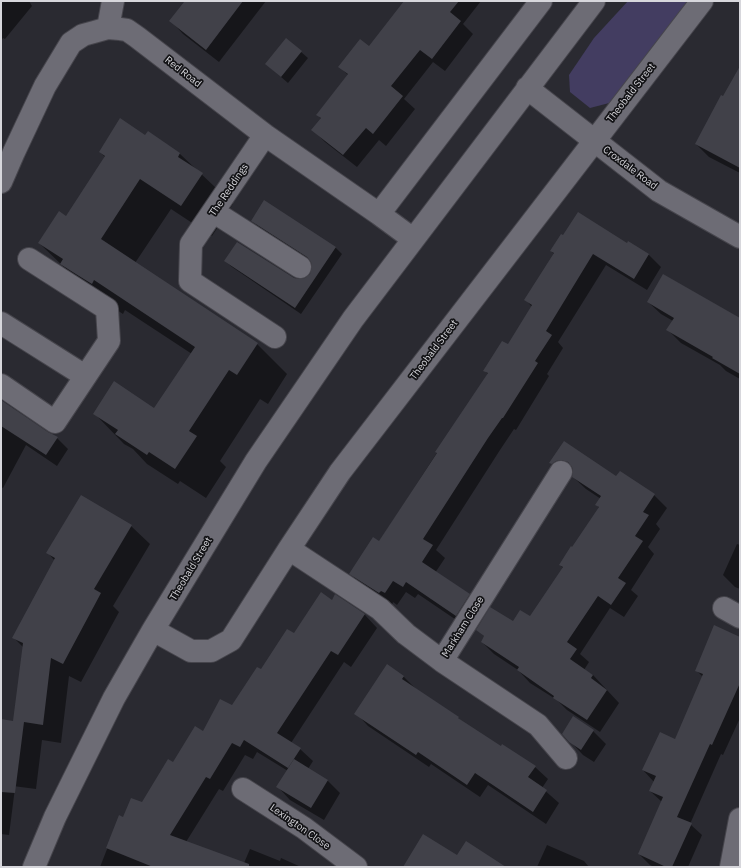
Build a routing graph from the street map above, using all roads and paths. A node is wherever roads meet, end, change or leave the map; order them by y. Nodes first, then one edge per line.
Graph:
1 (113, 1) edge
2 (541, 1) edge
3 (594, 1) edge
4 (702, 1) edge
5 (108, 28) junction
6 (527, 88) junction
7 (266, 136) junction
8 (594, 141) junction
9 (1, 182) edge
10 (214, 212) junction
11 (379, 214) junction
12 (740, 237) edge
13 (413, 240) junction
14 (28, 259) dead end
15 (300, 267) dead end
16 (1, 323) edge
17 (275, 337) dead end
18 (85, 376) junction
19 (1, 385) edge
20 (560, 472) dead end
21 (289, 549) junction
22 (153, 630) junction
23 (442, 661) junction
24 (566, 758) dead end
25 (243, 789) dead end
26 (740, 819) edge
27 (34, 867) edge
28 (356, 867) edge
29 (731, 867) edge

1 - 5 street
2 - 11 street
3 - 6 street, Theobald Street
4 - 8 street, Theobald Street
5 - 7 street, Red Road
5 - 9 street, Red Road
6 - 8 street, Croxdale Road
6 - 13 street, Theobald Street
7 - 10 street, The Reddings
7 - 11 street, Red Road
8 - 12 street, Croxdale Road
8 - 21 street, Theobald Street
10 - 15 street
10 - 17 street, The Reddings
11 - 13 street, Red Road
13 - 22 street, Theobald Street
14 - 18 street
16 - 18 street
18 - 19 street
20 - 23 street, Markham Close
21 - 22 street, Theobald Street
21 - 23 street, Markham Close
22 - 27 street, Theobald Street
23 - 24 street
25 - 28 street, Lexington Close
26 - 29 street

